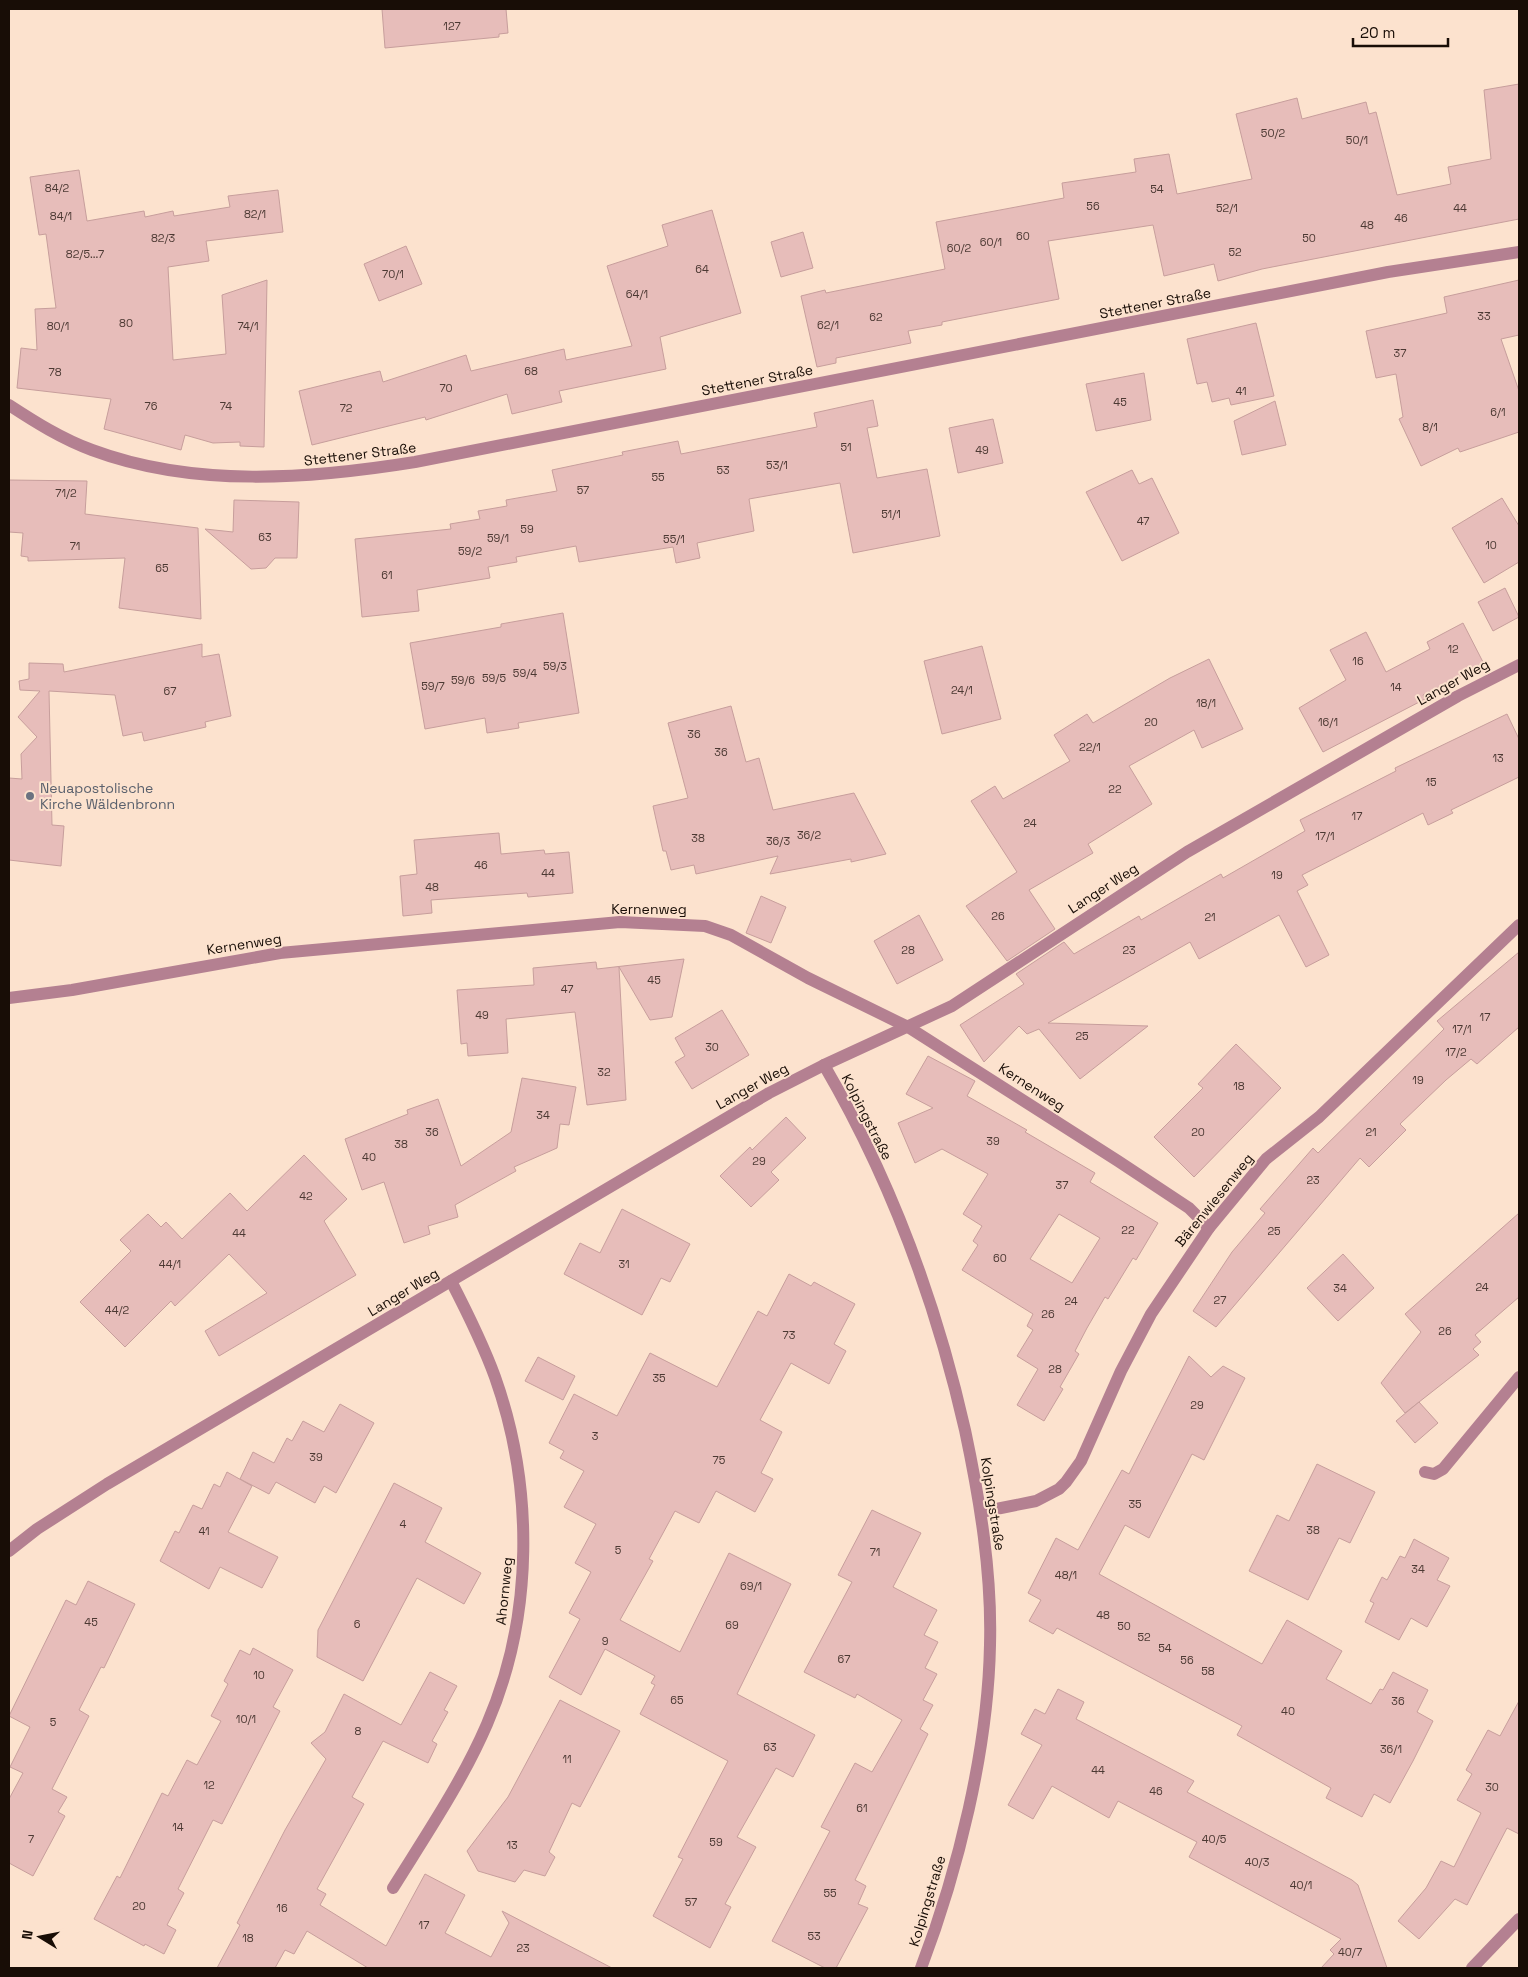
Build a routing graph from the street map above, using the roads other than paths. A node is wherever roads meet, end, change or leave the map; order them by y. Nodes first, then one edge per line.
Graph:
1 (1519, 252) edge
2 (9, 405) edge
3 (1519, 665) edge
4 (1519, 925) edge
5 (9, 998) edge
6 (908, 1027) junction
7 (824, 1065) junction
8 (1208, 1228) junction
9 (451, 1281) junction
10 (1519, 1376) edge
11 (1425, 1472) dead end
12 (981, 1512) junction
13 (9, 1551) edge
14 (393, 1888) dead end
15 (1519, 1919) edge
16 (921, 1968) edge
17 (1472, 1968) edge

1 - 2 street, Stettener Straße
3 - 6 street, Langer Weg
4 - 8 street, Bärenwiesenweg
5 - 6 street, Kernenweg
6 - 7 street, Langer Weg
6 - 8 street, Kernenweg
7 - 9 street, Langer Weg
7 - 12 street, Kolpingstraße
8 - 12 street, Bärenwiesenweg
9 - 13 street, Langer Weg
9 - 14 street, Ahornweg
10 - 11 street
12 - 16 street, Kolpingstraße
15 - 17 street

